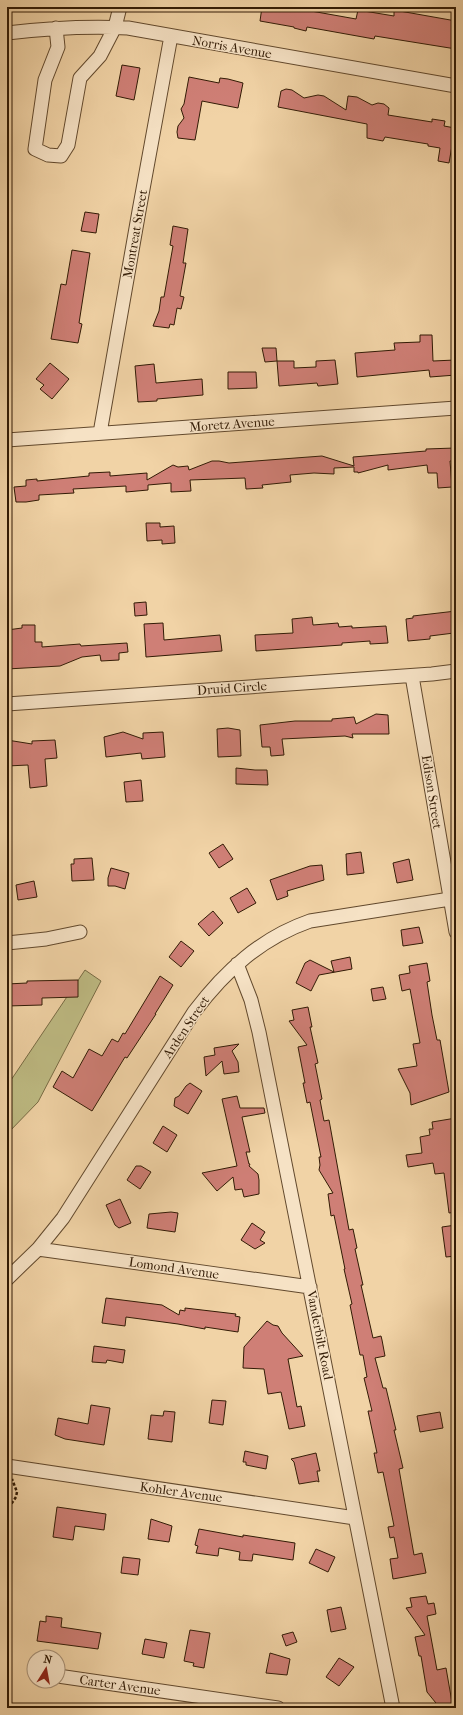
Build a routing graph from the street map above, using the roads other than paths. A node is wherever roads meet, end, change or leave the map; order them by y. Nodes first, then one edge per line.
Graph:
1 (120, 7) edge
2 (115, 27) junction
3 (56, 28) junction
4 (7, 33) edge
5 (171, 36) junction
6 (456, 86) edge
7 (456, 408) edge
8 (100, 433) junction
9 (7, 440) edge
10 (456, 671) edge
11 (412, 676) junction
12 (7, 704) edge
13 (450, 899) junction
14 (80, 932) dead end
15 (456, 932) edge
16 (7, 943) edge
17 (237, 964) junction
18 (38, 1249) junction
19 (7, 1279) edge
20 (310, 1287) junction
21 (9, 1470) edge
22 (355, 1518) junction
23 (66, 1677) edge
24 (278, 1708) edge
25 (393, 1708) edge

1 - 2 street
2 - 3 street, Norris Avenue
2 - 3 street
2 - 5 street, Norris Avenue
3 - 4 street, Norris Avenue
5 - 6 street, Norris Avenue
5 - 8 street, Montreat Street
7 - 8 street, Moretz Avenue
8 - 9 street, Moretz Avenue
10 - 11 street, Druid Circle
11 - 12 street, Druid Circle
11 - 13 street, Edison Street
13 - 15 street, Edison Street
13 - 17 street, Arden Street
14 - 16 street
17 - 18 street, Arden Street
17 - 20 street, Vanderbilt Road
18 - 19 street, Arden Street
18 - 20 street, Lomond Avenue
20 - 22 street, Vanderbilt Road
21 - 22 street, Kohler Avenue
22 - 25 street, Vanderbilt Road
23 - 24 street, Carter Avenue

